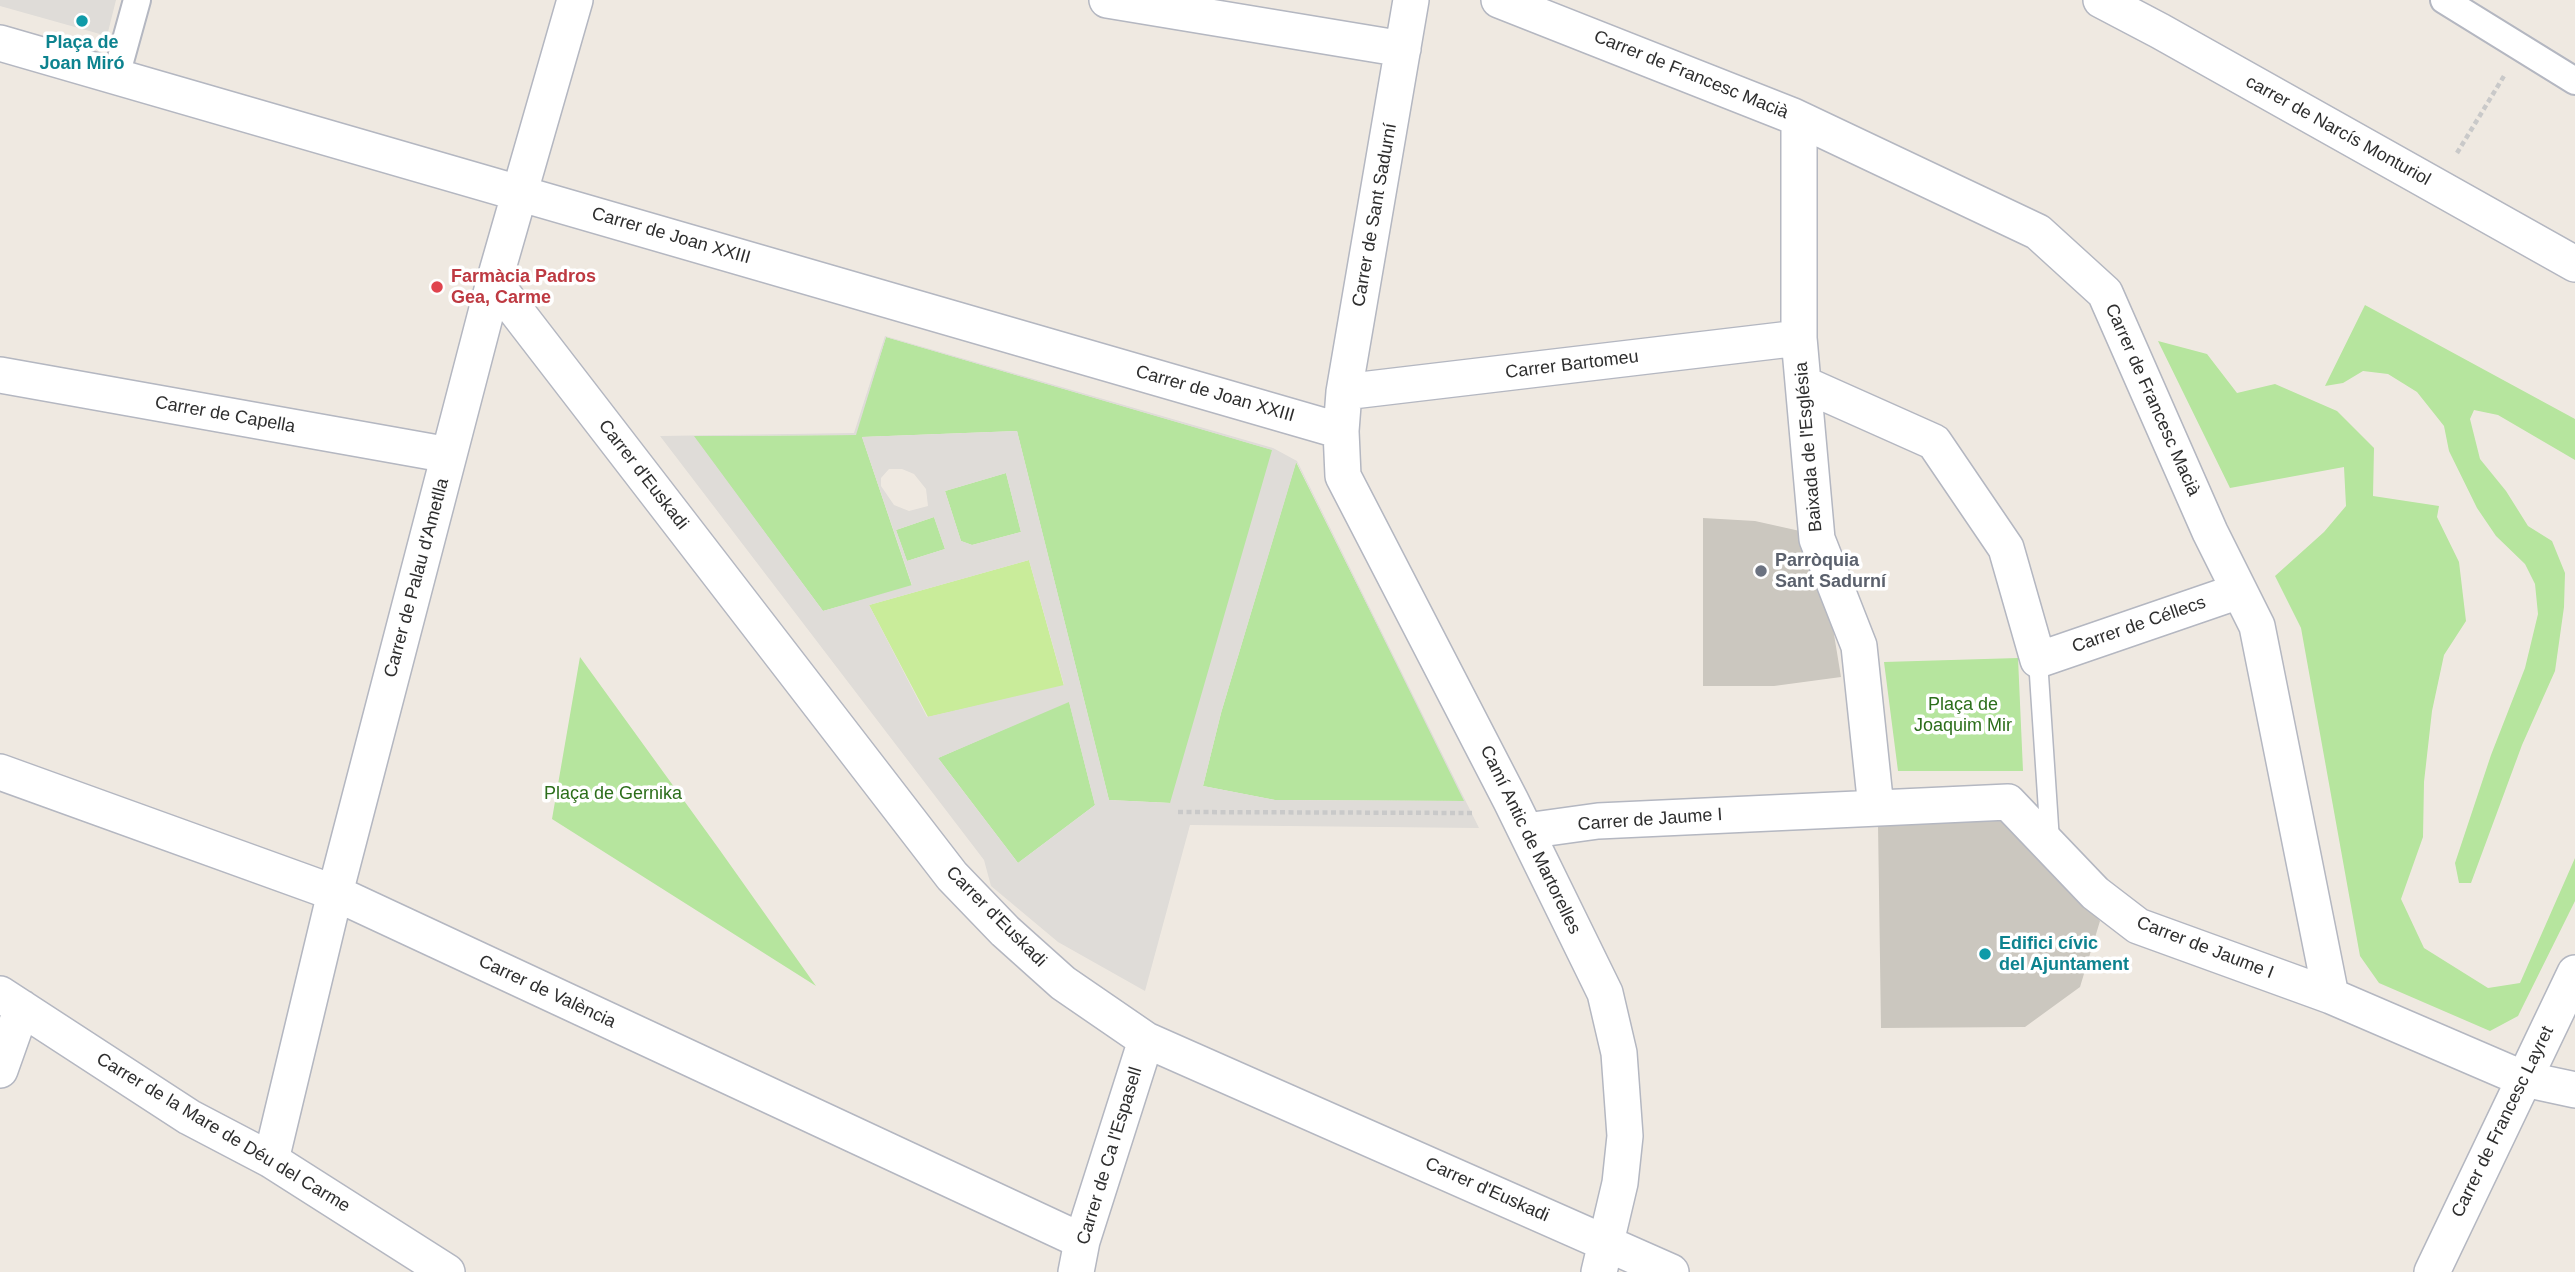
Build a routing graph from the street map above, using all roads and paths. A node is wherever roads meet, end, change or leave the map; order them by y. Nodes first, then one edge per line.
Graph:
1 (136, 0) edge
2 (575, 0) edge
3 (1107, 0) edge
4 (1411, 0) edge
5 (1499, 0) edge
6 (2101, 0) edge
7 (2444, 0) edge
8 (0, 43) edge
9 (2521, 48) junction
10 (1403, 49) junction
11 (116, 76) junction
12 (2575, 81) edge
13 (1800, 119) junction
14 (2437, 186) junction
15 (519, 192) junction
16 (2575, 264) edge
17 (495, 282) junction
18 (1800, 338) junction
19 (0, 375) edge
20 (1804, 384) junction
21 (1345, 392) junction
22 (1341, 431) junction
23 (449, 455) junction
24 (2239, 591) junction
25 (2038, 660) junction
26 (0, 772) edge
27 (1876, 808) junction
28 (1178, 812) dead end
29 (1522, 822) junction
30 (2051, 846) junction
31 (335, 893) junction
32 (2575, 973) edge
33 (2331, 996) junction
34 (11, 1001) edge
35 (1146, 1040) junction
36 (0, 1070) edge
37 (2524, 1079) junction
38 (2575, 1090) edge
39 (271, 1160) junction
40 (1079, 1257) edge
41 (1603, 1257) edge
42 (447, 1272) edge
43 (1671, 1272) edge
44 (2432, 1272) edge

1 - 11 street
2 - 15 street, Carrer de Palau d'Ametlla
3 - 10 street
4 - 10 street, Carrer de Sant Sadurní
5 - 13 street, Carrer de Francesc Macià
6 - 14 street, carrer de Narcís Monturiol
7 - 9 street
8 - 11 street, Carrer de Joan XXIII
9 - 12 street
9 - 14 path
10 - 21 street, Carrer de Sant Sadurní
11 - 15 street, Carrer de Joan XXIII
13 - 18 street, Baixada de l'Església
13 - 24 street, Carrer de Francesc Macià
14 - 16 street, carrer de Narcís Monturiol
15 - 17 street, Carrer de Palau d'Ametlla
15 - 22 street, Carrer de Joan XXIII
17 - 23 street, Carrer de Palau d'Ametlla
17 - 35 street, Carrer d'Euskadi
18 - 20 street, Baixada de l'Església
18 - 21 street, Carrer Bartomeu
19 - 23 street, Carrer de Capella
20 - 25 street
20 - 27 street, Baixada de l'Església
21 - 22 street, Carrer de Sant Sadurní
22 - 29 street, Camí Antic de Martorelles
23 - 31 street, Carrer de Palau d'Ametlla
24 - 25 street, Carrer de Céllecs
24 - 33 street, Carrer de Francesc Macià
25 - 30 lane
26 - 31 street, Carrer de València
27 - 29 street, Carrer de Jaume I
27 - 30 street, Carrer de Jaume I
28 - 29 path
29 - 41 street, Camí Antic de Martorelles
30 - 33 street, Carrer de Jaume I
31 - 39 street, Carrer de Palau d'Ametlla
31 - 40 street, Carrer de València
32 - 37 street, Carrer de Francesc Layret
33 - 37 street, Carrer de Jaume I
34 - 36 street
34 - 39 street, Carrer de la Mare de Déu del Carme
35 - 40 street, Carrer de Ca l'Espasell
35 - 41 street, Carrer d'Euskadi
37 - 38 street, Carrer de Jaume I
37 - 44 street, Carrer de Francesc Layret
39 - 42 street, Carrer de la Mare de Déu del Carme
41 - 43 street, Carrer d'Euskadi

